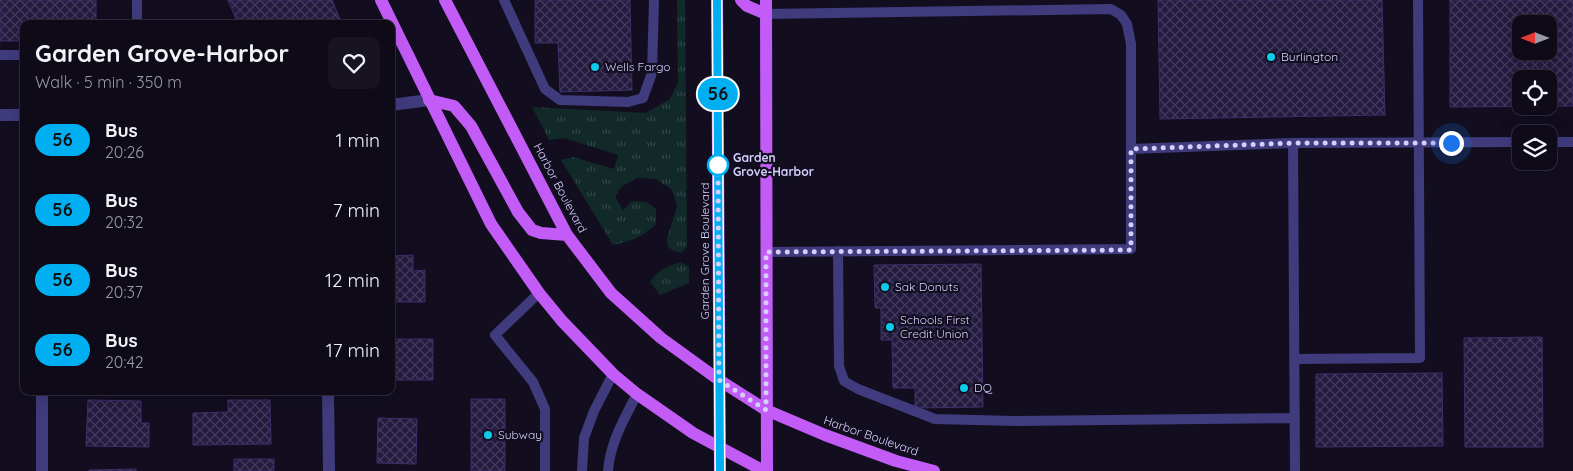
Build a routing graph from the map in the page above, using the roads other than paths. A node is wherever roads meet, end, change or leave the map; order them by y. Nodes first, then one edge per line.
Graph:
1 (138, 0) edge
2 (381, 0) edge
3 (445, 0) edge
4 (504, 0) edge
5 (654, 0) edge
6 (717, 0) edge
7 (741, 0) edge
8 (766, 0) edge
9 (1418, 0) edge
10 (766, 14) junction
11 (137, 20) edge
12 (391, 20) edge
13 (395, 29) edge
14 (0, 55) edge
15 (20, 55) edge
16 (429, 100) junction
17 (395, 104) edge
18 (0, 115) edge
19 (20, 115) edge
20 (1512, 142) edge
21 (1557, 142) edge
22 (1573, 142) edge
23 (1293, 143) junction
24 (1418, 143) junction
25 (1131, 149) junction
26 (567, 235) junction
27 (838, 251) junction
28 (766, 252) junction
29 (539, 293) junction
30 (1294, 359) junction
31 (613, 374) junction
32 (719, 380) junction
33 (637, 394) junction
34 (42, 395) edge
35 (328, 395) edge
36 (766, 410) junction
37 (1295, 418) junction
38 (720, 448) junction
39 (42, 471) edge
40 (329, 471) edge
41 (545, 471) edge
42 (582, 471) edge
43 (608, 471) edge
44 (720, 471) edge
45 (765, 471) edge
46 (934, 471) edge
47 (1295, 471) edge

1 - 11 lane
2 - 12 main road
3 - 26 main road, Harbor Boulevard
4 - 5 lane
6 - 32 main road, Garden Grove Boulevard
7 - 10 main road
8 - 10 main road
9 - 24 lane
10 - 25 lane
10 - 28 main road
13 - 16 main road
14 - 15 lane
16 - 17 street
16 - 26 main road
16 - 29 main road
18 - 19 street
20 - 24 lane
21 - 22 lane
23 - 24 lane
23 - 25 lane
23 - 30 lane
24 - 30 lane
25 - 27 lane
26 - 32 main road, Harbor Boulevard
27 - 28 lane
27 - 37 lane
28 - 36 main road
29 - 31 main road
29 - 41 lane
30 - 37 lane
31 - 33 main road
31 - 42 lane
32 - 36 main road, Harbor Boulevard
32 - 38 main road, Garden Grove Boulevard
33 - 38 main road
33 - 43 lane
34 - 39 street
35 - 40 street
36 - 45 main road
36 - 46 main road, Harbor Boulevard
37 - 47 lane
38 - 44 main road, Garden Grove Boulevard
38 - 45 main road

